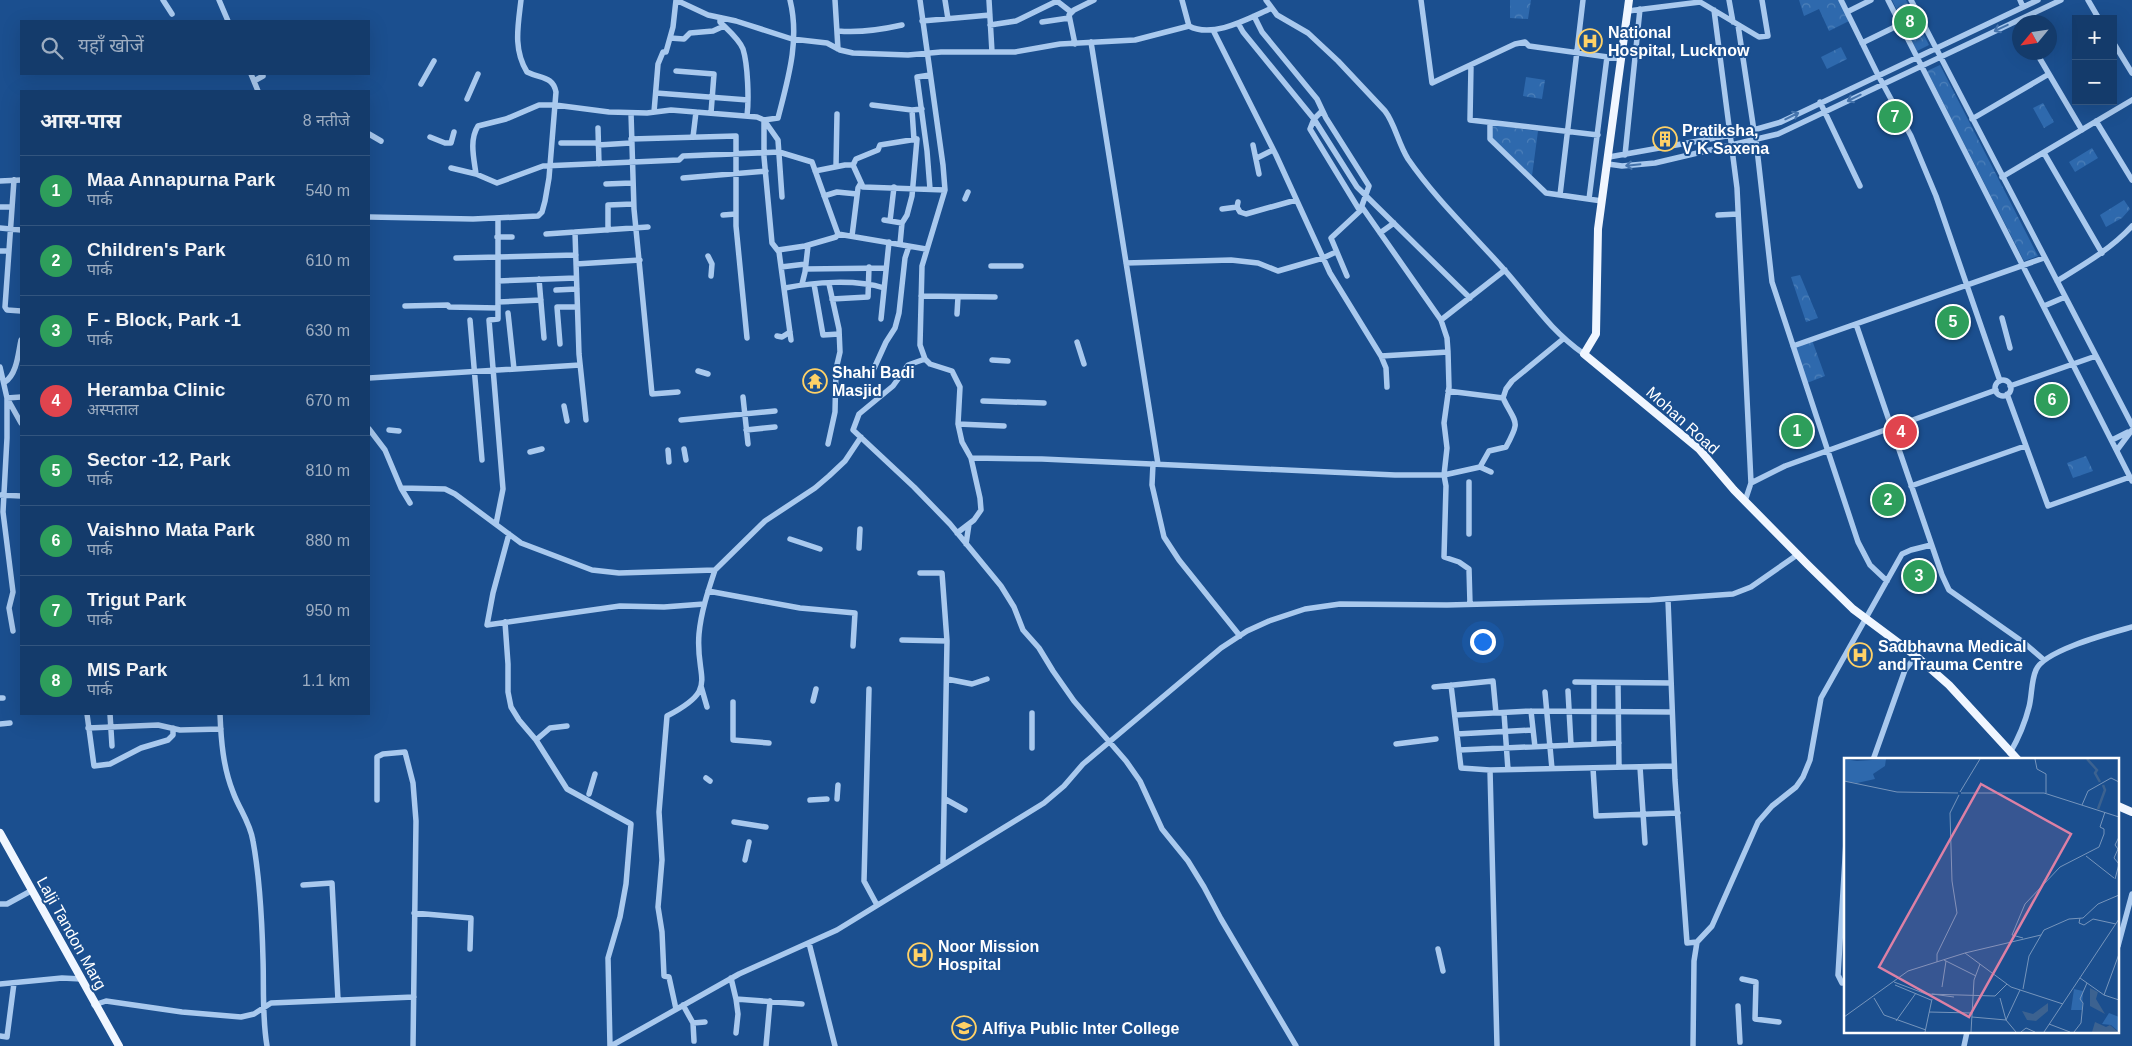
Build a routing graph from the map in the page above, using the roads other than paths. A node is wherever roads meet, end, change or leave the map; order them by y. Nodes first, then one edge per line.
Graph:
1 (163, 0) edge
2 (219, 0) edge
3 (521, 0) edge
4 (790, 0) edge
5 (835, 0) edge
6 (920, 0) edge
7 (945, 0) edge
8 (989, 0) edge
9 (1094, 0) edge
10 (1182, 0) edge
11 (1266, 0) edge
12 (1421, 0) edge
13 (1583, 0) edge
14 (1629, 0) edge
15 (1730, 0) edge
16 (1762, 0) edge
17 (1841, 0) edge
18 (1871, 0) edge
19 (1888, 0) edge
20 (1911, 0) edge
21 (2020, 0) edge
22 (2038, 0) edge
23 (2061, 0) edge
24 (2088, 0) edge
25 (681, 1) edge
26 (2023, 7) junction
27 (1272, 8) junction
28 (1640, 9) junction
29 (1714, 10) junction
30 (1628, 11) junction
31 (1847, 12) junction
32 (172, 14) dead end
33 (990, 15) junction
34 (1070, 15) junction
35 (2032, 15) edge
36 (2097, 15) edge
37 (1254, 16) junction
38 (720, 18) junction
39 (948, 19) junction
40 (228, 20) edge
41 (922, 21) junction
42 (1042, 22) dead end
43 (1238, 22) junction
44 (1736, 23) junction
45 (1900, 24) junction
46 (902, 25) dead end
47 (990, 25) junction
48 (2012, 25) edge
49 (724, 26) junction
50 (1189, 26) junction
51 (1213, 30) junction
52 (838, 31) junction
53 (670, 38) junction
54 (794, 39) junction
55 (1091, 42) junction
56 (1862, 43) junction
57 (1075, 44) junction
58 (1936, 48) junction
59 (838, 49) junction
60 (2117, 49) edge
61 (992, 52) junction
62 (926, 53) junction
63 (1577, 53) junction
64 (1917, 56) junction
65 (1607, 57) junction
66 (1940, 57) junction
67 (434, 60) dead end
68 (1622, 60) junction
69 (2041, 60) edge
70 (1471, 65) junction
71 (1921, 66) junction
72 (676, 71) dead end
73 (2132, 73) edge
74 (478, 74) dead end
75 (2049, 74) junction
76 (251, 75) edge
77 (930, 75) junction
78 (1878, 75) junction
79 (262, 76) dead end
80 (254, 81) junction
81 (1884, 83) junction
82 (421, 84) dead end
83 (258, 90) edge
84 (656, 93) junction
85 (712, 97) junction
86 (467, 99) dead end
87 (748, 100) junction
88 (2132, 100) edge
89 (1820, 102) junction
90 (555, 105) junction
91 (872, 105) dead end
92 (922, 109) junction
93 (912, 110) junction
94 (1322, 111) junction
95 (654, 112) junction
96 (696, 112) junction
97 (1824, 112) junction
98 (631, 113) junction
99 (711, 113) junction
100 (837, 114) dead end
101 (747, 116) junction
102 (1314, 119) junction
103 (1972, 119) junction
104 (764, 120) junction
105 (2096, 121) junction
106 (1490, 123) junction
107 (598, 128) dead end
108 (2082, 130) junction
109 (1754, 131) junction
110 (454, 132) dead end
111 (1568, 132) junction
112 (370, 135) edge
113 (1598, 135) junction
114 (1730, 136) junction
115 (430, 137) dead end
116 (694, 137) junction
117 (914, 140) junction
118 (1756, 140) junction
119 (381, 141) dead end
120 (631, 141) junction
121 (560, 143) dead end
122 (598, 144) junction
123 (1253, 145) dead end
124 (1731, 146) junction
125 (1663, 148) junction
126 (1273, 150) junction
127 (764, 151) junction
128 (736, 152) junction
129 (779, 152) junction
130 (2044, 153) junction
131 (1625, 155) junction
132 (1257, 158) junction
133 (1608, 160) junction
134 (1665, 160) junction
135 (632, 162) junction
136 (599, 164) junction
137 (853, 165) junction
138 (549, 166) junction
139 (836, 166) junction
140 (451, 168) dead end
141 (815, 171) junction
142 (766, 172) junction
143 (476, 174) junction
144 (736, 174) junction
145 (1259, 174) dead end
146 (2002, 177) junction
147 (683, 178) dead end
148 (14, 180) junction
149 (20, 180) edge
150 (2132, 180) edge
151 (0, 181) edge
152 (632, 182) junction
153 (861, 183) junction
154 (606, 184) dead end
155 (1860, 186) dead end
156 (894, 187) junction
157 (912, 188) junction
158 (930, 189) junction
159 (945, 190) junction
160 (968, 192) dead end
161 (857, 194) junction
162 (1366, 195) junction
163 (1560, 195) junction
164 (824, 196) junction
165 (782, 197) dead end
166 (965, 199) dead end
167 (1589, 199) junction
168 (1296, 200) junction
169 (1602, 201) junction
170 (633, 204) junction
171 (12, 206) junction
172 (0, 207) edge
173 (1222, 209) dead end
174 (1361, 209) junction
175 (736, 214) junction
176 (1738, 214) junction
177 (723, 215) dead end
178 (1718, 216) dead end
179 (370, 217) edge
180 (498, 218) junction
181 (1394, 223) junction
182 (902, 224) junction
183 (2132, 226) edge
184 (648, 227) dead end
185 (0, 228) edge
186 (636, 228) junction
187 (10, 229) junction
188 (20, 230) edge
189 (608, 230) junction
190 (575, 232) junction
191 (1380, 233) junction
192 (546, 234) dead end
193 (838, 234) junction
194 (497, 236) junction
195 (852, 236) junction
196 (512, 237) dead end
197 (889, 242) junction
198 (900, 244) junction
199 (808, 246) junction
200 (909, 246) junction
201 (926, 249) junction
202 (778, 250) junction
203 (0, 251) edge
204 (9, 251) junction
205 (1336, 252) junction
206 (2102, 252) junction
207 (576, 255) junction
208 (708, 256) dead end
209 (456, 258) dead end
210 (497, 258) junction
211 (1323, 258) junction
212 (2044, 258) junction
213 (640, 260) junction
214 (1126, 263) junction
215 (576, 264) junction
216 (2023, 265) junction
217 (806, 266) junction
218 (991, 266) dead end
219 (1021, 266) dead end
220 (782, 267) junction
221 (869, 267) junction
222 (886, 268) junction
223 (1505, 270) junction
224 (711, 276) dead end
225 (1347, 276) dead end
226 (576, 278) junction
227 (539, 279) junction
228 (498, 281) junction
229 (2057, 281) junction
230 (868, 283) junction
231 (802, 284) junction
232 (814, 284) junction
233 (829, 284) junction
234 (1967, 285) junction
235 (785, 288) junction
236 (884, 288) junction
237 (577, 289) junction
238 (556, 290) dead end
239 (3, 295) edge
240 (921, 296) junction
241 (958, 297) junction
242 (995, 297) dead end
243 (2065, 297) junction
244 (1470, 298) junction
245 (832, 299) junction
246 (541, 300) junction
247 (498, 305) junction
248 (405, 306) dead end
249 (2044, 306) junction
250 (577, 307) junction
251 (20, 311) edge
252 (508, 313) dead end
253 (957, 314) dead end
254 (2002, 318) dead end
255 (881, 319) dead end
256 (470, 320) dead end
257 (1441, 320) junction
258 (1856, 324) junction
259 (790, 332) junction
260 (839, 334) junction
261 (777, 336) dead end
262 (544, 338) dead end
263 (747, 338) dead end
264 (1563, 339) junction
265 (791, 340) dead end
266 (1077, 342) dead end
267 (560, 344) dead end
268 (20, 345) edge
269 (1793, 346) junction
270 (2010, 348) dead end
271 (1448, 352) junction
272 (1584, 354) junction
273 (1381, 356) junction
274 (2096, 356) junction
275 (925, 359) junction
276 (992, 360) dead end
277 (1008, 361) dead end
278 (1084, 364) dead end
279 (2073, 364) junction
280 (580, 366) junction
281 (0, 367) edge
282 (958, 368) dead end
283 (514, 369) junction
284 (494, 370) junction
285 (698, 370) dead end
286 (474, 371) junction
287 (708, 374) dead end
288 (871, 376) dead end
289 (956, 376) junction
290 (370, 378) edge
291 (2000, 381) junction
292 (5, 382) junction
293 (2010, 386) junction
294 (1387, 387) dead end
295 (1996, 390) junction
296 (1448, 391) junction
297 (678, 392) dead end
298 (2007, 394) junction
299 (20, 397) edge
300 (743, 397) dead end
301 (7, 398) junction
302 (1503, 398) junction
303 (983, 401) dead end
304 (1044, 403) dead end
305 (564, 406) dead end
306 (775, 411) dead end
307 (745, 414) junction
308 (586, 420) dead end
309 (680, 420) dead end
310 (20, 421) edge
311 (568, 421) dead end
312 (958, 424) junction
313 (2132, 425) edge
314 (1004, 426) dead end
315 (775, 427) dead end
316 (1891, 428) junction
317 (370, 430) edge
318 (389, 430) dead end
319 (746, 430) junction
320 (2132, 430) edge
321 (399, 431) dead end
322 (861, 437) junction
323 (2112, 440) junction
324 (748, 444) dead end
325 (828, 444) dead end
326 (2025, 446) junction
327 (542, 449) dead end
328 (684, 449) dead end
329 (668, 450) dead end
330 (1828, 450) junction
331 (2117, 450) junction
332 (530, 452) dead end
333 (970, 458) junction
334 (482, 460) dead end
335 (686, 460) dead end
336 (669, 462) dead end
337 (1155, 464) junction
338 (1480, 467) junction
339 (1491, 472) dead end
340 (1444, 475) junction
341 (2131, 479) edge
342 (1469, 482) dead end
343 (1751, 483) junction
344 (1911, 486) junction
345 (401, 488) junction
346 (1, 495) edge
347 (20, 496) edge
348 (1744, 502) junction
349 (410, 503) dead end
350 (496, 524) junction
351 (969, 524) junction
352 (860, 530) dead end
353 (957, 533) junction
354 (510, 534) junction
355 (1469, 534) dead end
356 (790, 539) dead end
357 (966, 544) junction
358 (1931, 545) junction
359 (859, 548) dead end
360 (820, 549) dead end
361 (1797, 555) junction
362 (716, 570) junction
363 (920, 573) dead end
364 (1887, 581) junction
365 (708, 591) junction
366 (1668, 600) junction
367 (704, 604) junction
368 (1470, 604) junction
369 (1867, 619) junction
370 (505, 622) junction
371 (2132, 627) edge
372 (12, 631) dead end
373 (1240, 636) junction
374 (902, 640) dead end
375 (947, 641) junction
376 (853, 646) dead end
377 (1916, 656) junction
378 (2044, 660) junction
379 (947, 679) junction
380 (987, 679) dead end
381 (1575, 682) dead end
382 (1594, 682) junction
383 (1618, 683) junction
384 (1671, 683) junction
385 (1451, 685) junction
386 (701, 686) junction
387 (1434, 687) dead end
388 (816, 689) dead end
389 (869, 689) dead end
390 (1568, 691) dead end
391 (1545, 692) dead end
392 (813, 701) dead end
393 (733, 702) dead end
394 (707, 707) dead end
395 (1531, 711) junction
396 (1547, 712) junction
397 (1570, 712) junction
398 (1594, 712) junction
399 (1619, 712) junction
400 (1672, 712) junction
401 (1032, 713) dead end
402 (1496, 713) junction
403 (1504, 713) junction
404 (87, 715) edge
405 (110, 715) edge
406 (220, 715) edge
407 (1455, 715) junction
408 (10, 722) dead end
409 (0, 724) edge
410 (567, 726) dead end
411 (110, 727) junction
412 (88, 728) junction
413 (173, 728) junction
414 (221, 729) junction
415 (1533, 730) junction
416 (1505, 732) junction
417 (1457, 734) junction
418 (1436, 739) dead end
419 (536, 740) junction
420 (1109, 742) junction
421 (769, 743) dead end
422 (1619, 743) junction
423 (1396, 744) dead end
424 (1594, 744) junction
425 (1571, 745) junction
426 (112, 746) dead end
427 (1550, 746) junction
428 (1535, 747) junction
429 (1032, 748) dead end
430 (1506, 748) junction
431 (1459, 750) junction
432 (2010, 754) junction
433 (1874, 758) edge
434 (2015, 758) edge
435 (1674, 766) junction
436 (1620, 767) junction
437 (1640, 767) junction
438 (1593, 768) junction
439 (1552, 769) junction
440 (1490, 770) junction
441 (1508, 770) junction
442 (595, 774) dead end
443 (838, 785) dead end
444 (589, 794) dead end
445 (827, 798) dead end
446 (837, 799) dead end
447 (945, 799) junction
448 (377, 800) dead end
449 (810, 800) dead end
450 (2120, 807) edge
451 (965, 810) dead end
452 (2132, 812) edge
453 (1643, 813) junction
454 (1678, 813) junction
455 (734, 822) dead end
456 (766, 826) dead end
457 (0, 833) edge
458 (0, 840) edge
459 (749, 842) dead end
460 (1645, 843) dead end
461 (12, 857) junction
462 (745, 860) dead end
463 (943, 864) junction
464 (1844, 875) edge
465 (303, 885) dead end
466 (29, 892) junction
467 (2132, 894) edge
468 (0, 904) edge
469 (877, 905) junction
470 (414, 913) junction
471 (2120, 939) edge
472 (808, 942) junction
473 (1697, 942) junction
474 (470, 949) dead end
475 (1438, 949) dead end
476 (1443, 970) dead end
477 (79, 978) junction
478 (731, 978) junction
479 (1742, 979) dead end
480 (14, 983) junction
481 (1842, 983) dead end
482 (0, 984) edge
483 (414, 997) junction
484 (736, 999) junction
485 (338, 1000) junction
486 (770, 1001) junction
487 (802, 1004) dead end
488 (94, 1005) junction
489 (683, 1005) junction
490 (1738, 1006) dead end
491 (263, 1008) junction
492 (676, 1009) junction
493 (705, 1022) dead end
494 (1779, 1022) dead end
495 (693, 1023) junction
496 (736, 1033) dead end
497 (0, 1036) edge
498 (694, 1041) dead end
499 (1740, 1042) dead end
500 (116, 1046) edge
501 (120, 1046) edge
502 (267, 1046) edge
503 (414, 1046) edge
504 (610, 1046) edge
505 (767, 1046) edge
506 (835, 1046) edge
507 (1296, 1046) edge
508 (1497, 1046) edge
509 (1694, 1046) edge

1 - 32 street
2 - 40 street
3 - 90 street
4 - 54 street
5 - 52 street
6 - 41 street
7 - 39 street
8 - 33 street
9 - 34 street
10 - 50 street
11 - 27 street
12 - 70 street
13 - 63 street
14 - 30 main road
15 - 44 street
16 - 44 street
17 - 31 street
18 - 31 street
19 - 45 street
20 - 58 street
21 - 26 street
22 - 26 street
23 - 35 street
24 - 36 street
25 - 38 street
25 - 53 street
26 - 58 street
27 - 37 street
27 - 223 street
28 - 29 street
28 - 30 street
28 - 131 street
29 - 44 street
29 - 114 street
30 - 68 main road
31 - 56 street
33 - 39 street
33 - 47 street
34 - 42 street
34 - 47 street
34 - 57 street
37 - 43 street
37 - 94 street
38 - 49 street
38 - 54 street
39 - 41 street
41 - 62 street
43 - 51 street
43 - 102 street
44 - 109 street
45 - 56 street
45 - 64 street
46 - 52 street
47 - 61 street
48 -> 66 street
49 - 53 street
49 - 87 street
50 - 51 street
50 - 55 street
51 - 126 street
52 - 59 street
53 - 84 street
54 - 59 street
54 - 104 street
55 - 57 street
55 - 214 street
56 - 78 street
57 - 61 street
58 - 64 street
58 - 66 street
59 - 62 street
60 - 73 street
61 - 62 street
62 - 77 street
63 - 65 street
63 - 70 street
63 - 111 street
64 - 71 street
64 - 78 street
65 - 68 street
65 - 113 street
66 - 71 street
66 - 103 street
67 - 82 street
68 - 133 main road
69 - 75 street
70 - 106 street
71 - 81 street
71 - 216 street
72 - 85 street
74 - 86 street
75 - 103 street
75 - 108 street
76 - 80 street
77 - 92 street
77 - 159 street
78 - 81 street
78 - 89 street
79 - 80 street
80 - 83 street
81 -> 97 street
81 - 234 street
84 - 85 street
84 - 95 street
85 - 87 street
85 - 99 street
87 - 101 street
88 - 105 street
89 - 97 street
109 -> 89 street
90 - 98 street
90 - 138 street
90 - 143 street
91 - 93 street
92 - 93 street
92 - 158 street
93 - 117 street
94 - 102 street
94 - 162 street
95 - 96 street
95 - 98 street
96 - 99 street
96 - 116 street
97 - 118 street
97 - 155 street
98 - 120 street
99 - 101 street
100 - 139 street
101 - 104 street
102 - 162 street
102 - 174 street
103 - 146 street
104 - 127 street
104 - 129 street
105 - 108 street
105 - 150 street
106 - 111 street
106 - 163 street
107 - 122 street
108 - 130 street
109 - 114 street
110 - 115 street
111 - 113 street
111 - 163 street
112 - 119 street
113 - 167 street
114 - 124 street
114 - 125 street
116 - 120 street
116 - 128 street
117 - 137 street
117 - 157 street
118 - 124 street
118 - 269 street
120 - 122 street
120 - 135 street
121 - 122 street
122 - 136 street
123 - 132 street
124 - 134 street
124 - 176 street
125 - 131 street
125 - 134 street
126 - 132 street
126 - 168 street
127 - 128 street
127 - 129 street
127 - 142 street
128 - 135 street
128 - 144 street
129 - 141 street
129 - 165 street
130 - 146 street
130 - 206 street
131 - 133 street
132 - 145 street
134 -> 133 street
133 - 169 main road
135 - 136 street
135 - 152 street
136 - 138 street
137 - 139 street
137 - 153 street
138 - 143 street
138 - 180 street
139 - 141 street
140 - 143 street
141 - 164 street
142 - 144 street
142 - 202 street
144 - 147 street
144 - 175 street
146 - 212 street
148 - 149 street
148 - 151 street
148 - 171 street
152 - 154 street
152 - 170 street
153 - 156 street
153 - 161 street
156 - 157 street
156 - 182 street
157 - 158 street
157 - 182 street
158 - 159 street
159 - 201 street
160 - 166 street
161 - 164 street
161 - 195 street
162 - 174 street
162 - 181 street
163 - 167 street
164 - 193 street
167 - 169 street
168 - 173 street
168 - 211 street
169 - 272 main road
170 - 186 street
170 - 189 street
171 - 172 street
171 - 187 street
174 - 191 street
174 - 205 street
175 - 177 street
175 - 263 street
176 - 178 street
176 - 343 street
179 - 180 street
180 - 194 street
181 - 191 street
181 - 244 street
182 - 198 street
183 - 206 street
184 - 186 street
185 - 187 street
186 - 189 street
186 - 213 street
187 - 188 street
187 - 204 street
189 - 190 street
190 - 192 street
190 - 207 street
191 - 257 street
193 - 195 street
193 - 199 street
194 - 196 street
194 - 210 street
195 - 197 street
197 - 198 street
197 - 222 street
198 - 200 street
199 - 202 street
199 - 217 street
200 - 201 street
200 - 288 street
201 - 240 street
202 - 220 street
203 - 204 street
204 - 239 street
205 - 211 street
205 - 225 street
206 - 229 street
207 - 210 street
207 - 215 street
208 - 224 street
209 - 210 street
210 - 228 street
211 - 214 street
211 - 273 street
212 - 216 street
212 - 229 street
213 - 215 street
213 - 297 street
214 - 337 street
215 - 226 street
216 - 234 street
216 - 249 street
217 - 220 street
217 - 221 street
217 - 231 street
218 - 219 street
220 - 235 street
221 - 222 street
221 - 230 street
222 - 236 street
223 - 244 street
223 - 264 street
226 - 227 street
226 - 237 street
227 - 228 street
227 - 246 street
228 - 247 street
229 - 243 street
230 - 233 street
230 - 236 street
230 - 245 street
231 - 232 street
231 - 235 street
232 - 233 street
232 - 260 street
233 - 245 street
234 - 258 street
234 - 291 street
235 - 259 street
236 - 255 street
237 - 238 street
237 - 250 street
239 - 251 street
240 - 241 street
240 - 275 street
241 - 242 street
241 - 253 street
243 - 249 street
243 - 274 street
244 - 257 street
245 - 260 street
246 - 247 street
246 - 262 street
247 - 248 street
247 - 284 street
249 - 279 street
250 - 267 street
250 - 280 street
252 - 283 street
254 - 270 street
256 - 286 street
257 - 271 street
258 - 269 street
258 - 316 street
259 - 261 street
259 - 265 street
260 - 325 street
264 - 272 street
264 - 302 street
266 - 278 street
268 - 292 street
269 - 330 street
271 - 273 street
271 - 296 street
272 - 348 main road, Mohan Road
273 - 294 street
274 - 279 street
274 - 313 street
275 - 289 street
275 - 322 street
276 - 277 street
279 - 293 street
279 - 323 street
280 - 283 street
280 - 308 street
281 - 292 street
282 - 289 street
283 - 284 street
284 - 286 street
284 - 350 street
285 - 287 street
286 - 290 street
286 - 334 street
289 - 312 street
291 - 293 street
291 - 295 street
292 - 301 street
293 - 298 street
295 - 298 street
295 - 316 street
296 - 302 street
296 - 340 street
298 - 326 street
299 - 301 street
300 - 307 street
301 - 310 street
301 - 346 street
302 - 338 street
303 - 304 street
305 - 311 street
306 - 307 street
307 - 309 street
307 - 319 street
312 - 314 street
312 - 333 street
315 - 319 street
316 - 330 street
316 - 344 street
317 - 345 street
318 - 321 street
319 - 324 street
320 - 323 street
320 - 331 street
322 - 353 street
322 - 362 street
323 - 331 street
326 - 341 street
326 - 344 street
327 - 332 street
328 - 335 street
329 - 336 street
330 - 343 street
330 - 364 street
331 - 341 street
333 - 337 street
333 - 351 street
337 - 340 street
337 - 373 street
338 - 339 street
338 - 340 street
340 - 368 street
342 - 355 street
343 - 348 street
344 - 358 street
345 - 349 street
345 - 350 street
346 - 347 street
346 - 372 street
348 - 361 main road, Mohan Road
350 - 354 street
351 - 353 street
351 - 357 street
352 - 359 street
353 - 357 street
354 - 362 street
354 - 370 street
356 - 360 street
357 - 420 street
358 - 364 street
358 - 378 street
361 - 366 street
361 - 369 main road, Mohan Road
362 - 365 street
363 - 375 street
364 - 369 street
365 - 367 street
365 - 376 street
366 - 368 street
366 - 384 street
367 - 370 street
367 - 386 street
368 - 373 street
369 - 377 main road, Mohan Road
369 - 473 street
370 - 419 street
371 - 378 street
373 - 420 street
374 - 375 street
375 - 379 street
377 - 432 main road, Mohan Road
377 - 433 street
378 - 432 street
379 - 380 street
379 - 447 street
381 - 382 street
382 - 383 street
382 - 398 street
383 - 384 street
383 - 399 street
384 - 400 street
385 - 387 street
385 - 402 street
385 - 407 street
386 - 394 street
386 - 492 street
388 - 392 street
389 - 469 street
390 - 397 street
391 - 396 street
393 - 421 street
395 - 396 street
395 - 403 street
395 - 415 street
396 - 397 street
396 - 427 street
397 - 398 street
397 - 425 street
398 - 399 street
398 - 424 street
399 - 400 street
399 - 422 street
400 - 435 street
401 - 429 street
402 - 403 street
402 - 407 street
403 - 416 street
404 - 412 street
405 - 411 street
406 - 414 street
407 - 417 street
408 - 409 street
410 - 419 street
411 - 412 street
411 - 413 street
411 - 426 street
412 - 413 street
413 - 414 street
414 - 491 street
415 - 416 street
415 - 428 street
416 - 417 street
416 - 430 street
417 - 431 street
418 - 423 street
419 - 504 street
420 - 463 street
420 - 507 street
422 - 424 street
422 - 436 street
424 - 425 street
425 - 427 street
427 - 428 street
427 - 439 street
428 - 430 street
430 - 431 street
430 - 441 street
431 - 440 street
432 - 434 main road, Mohan Road
435 - 437 street
435 - 454 street
436 - 437 street
436 - 438 street
437 - 453 street
438 - 439 street
438 - 453 street
439 - 441 street
440 - 441 street
440 - 508 street
442 - 444 street
443 - 446 street
445 - 449 street
447 - 451 street
447 - 463 street
448 - 470 street
450 - 452 main road
453 - 454 street
453 - 460 street
454 - 473 street
455 - 456 street
457 - 461 main road, Lalji Tandon Marg
458 - 461 main road, Lalji Tandon Marg
459 - 462 street
461 - 466 main road, Lalji Tandon Marg
461 - 477 main road, Lalji Tandon Marg
463 - 469 street
464 - 481 street
465 - 485 street
466 - 468 street
466 - 477 main road, Lalji Tandon Marg
467 - 471 street
469 - 472 street
470 - 474 street
470 - 483 street
472 - 478 street
472 - 506 street
473 - 509 street
475 - 476 street
477 - 480 street
477 - 488 main road, Lalji Tandon Marg
478 - 484 street
478 - 489 street
479 - 494 street
480 - 482 street
480 - 497 street
483 - 485 street
483 - 503 street
484 - 486 street
484 - 496 street
485 - 491 street
486 - 487 street
486 - 505 street
488 - 491 street
488 - 500 main road, Lalji Tandon Marg
488 - 501 main road, Lalji Tandon Marg
489 - 492 street
489 - 495 street
490 - 499 street
491 - 502 street
492 - 504 street
493 - 495 street
495 - 498 street

